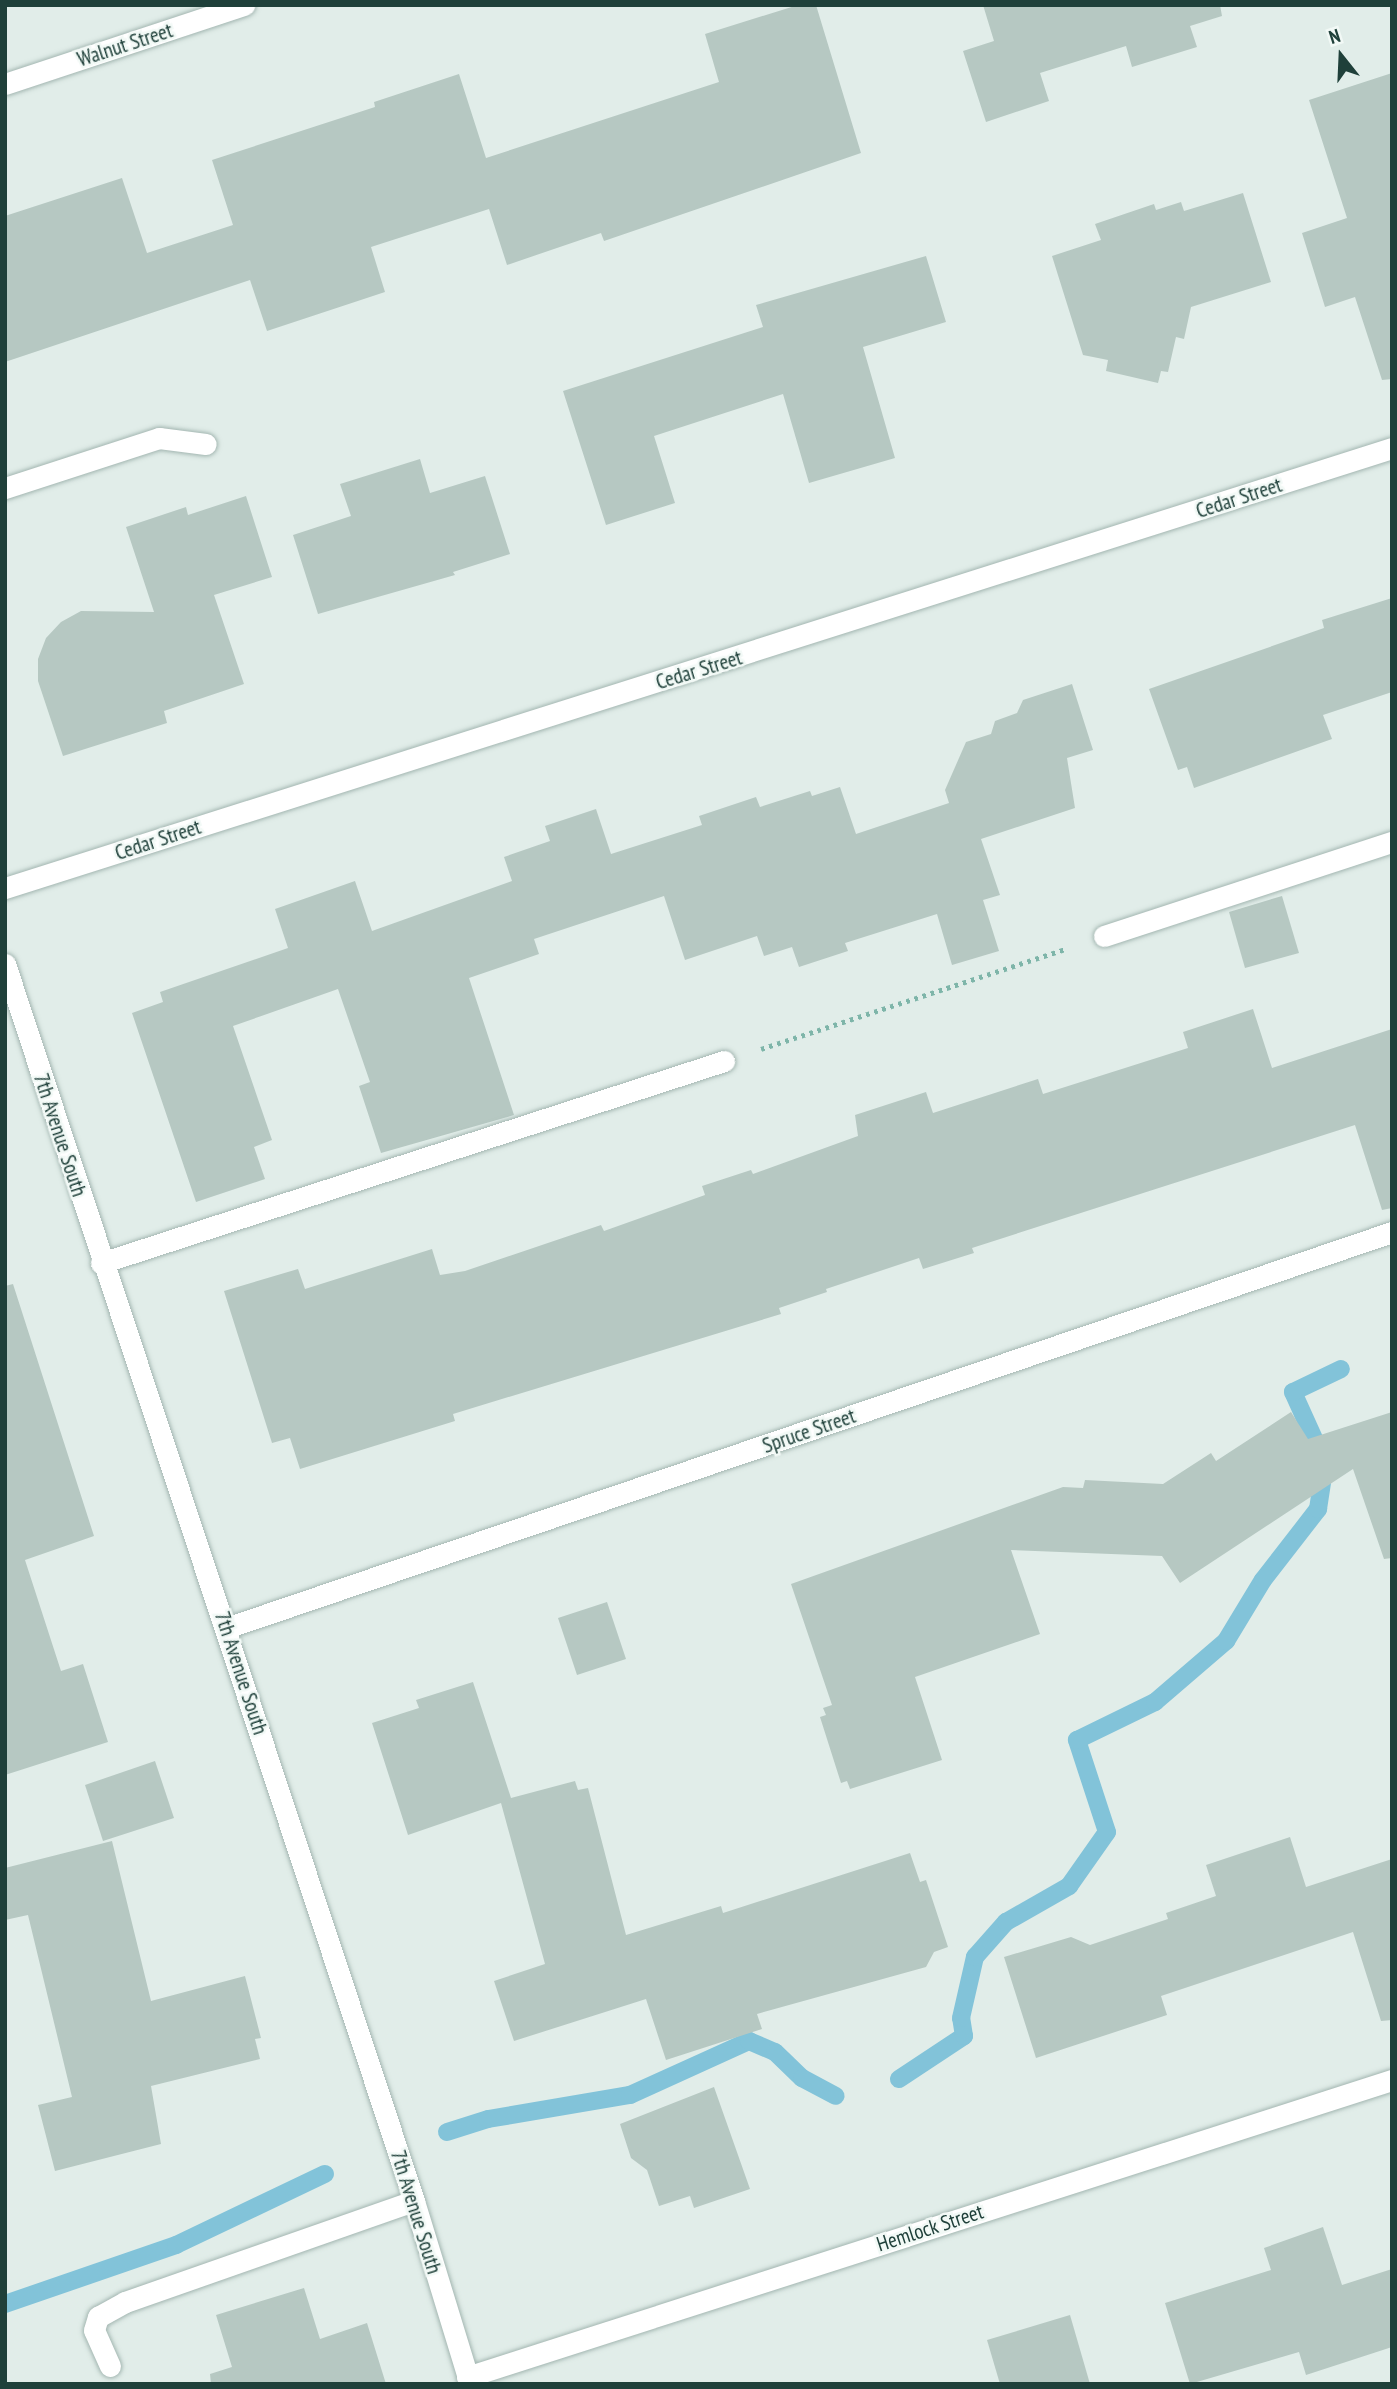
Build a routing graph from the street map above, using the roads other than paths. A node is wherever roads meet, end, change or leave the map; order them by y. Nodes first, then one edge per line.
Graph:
1 (244, 5) edge
2 (5, 84) edge
3 (206, 444) dead end
4 (1392, 448) edge
5 (5, 488) edge
6 (1392, 842) edge
7 (5, 888) edge
8 (1104, 936) road end
9 (5, 964) edge
10 (724, 1061) road end
11 (1392, 1232) edge
12 (101, 1263) junction
13 (226, 1628) junction
14 (1392, 2080) edge
15 (414, 2201) junction
16 (110, 2366) dead end
17 (468, 2380) edge

1 - 2 street, Walnut Street
3 - 5 street
4 - 7 street, Cedar Street
6 - 8 street
9 - 12 street, 7th Avenue South
10 - 12 street
11 - 13 street, Spruce Street
12 - 13 street, 7th Avenue South
13 - 15 street, 7th Avenue South
14 - 17 street, Hemlock Street
15 - 16 street
15 - 17 street, 7th Avenue South

